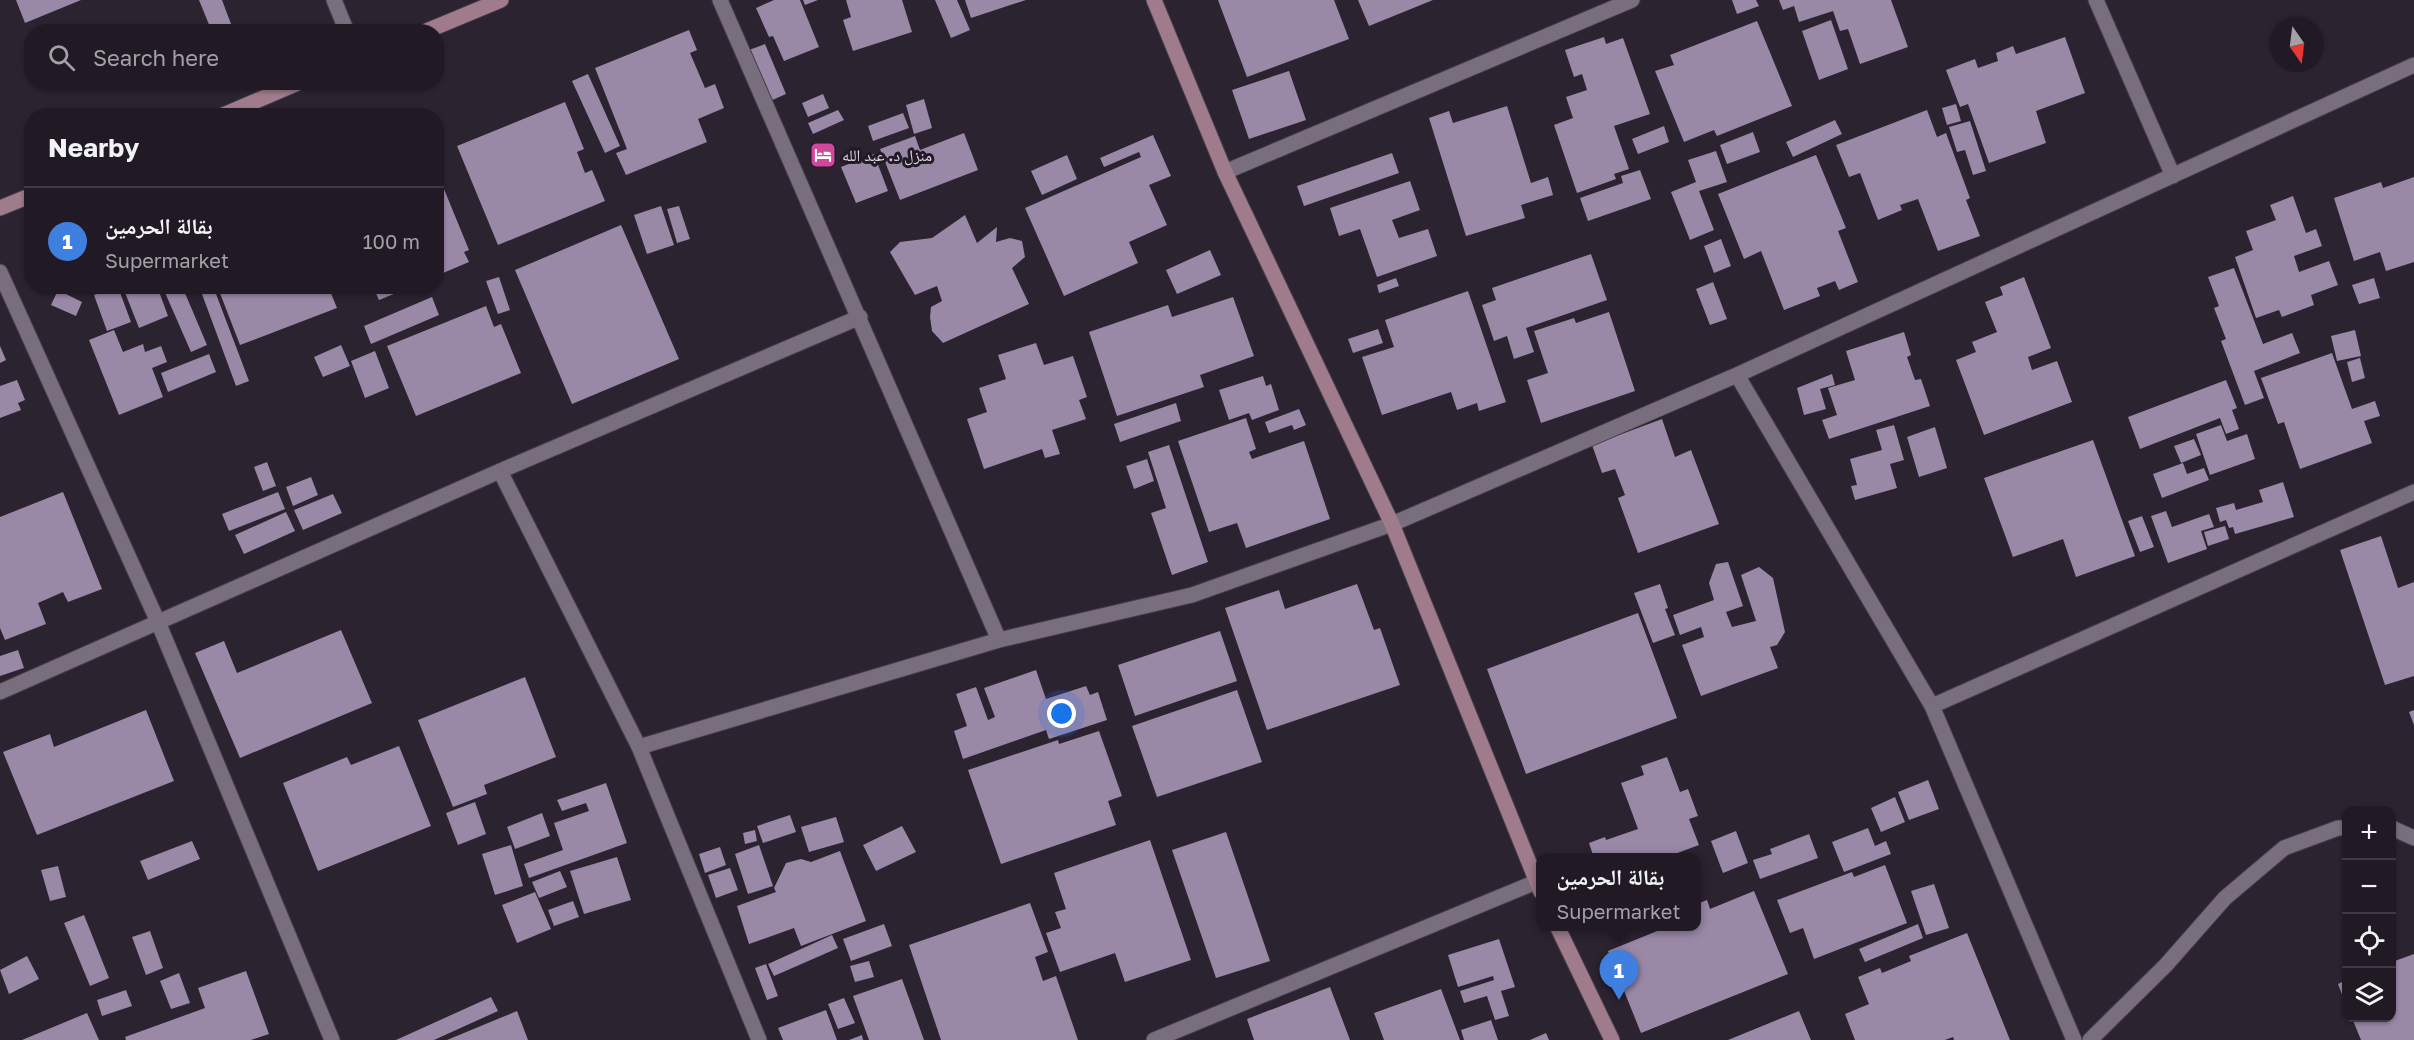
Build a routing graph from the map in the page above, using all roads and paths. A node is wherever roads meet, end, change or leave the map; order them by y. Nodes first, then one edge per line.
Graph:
1 (334, 0) edge
2 (501, 0) edge
3 (720, 0) edge
4 (1154, 0) edge
5 (1632, 0) edge
6 (2096, 0) edge
7 (344, 24) edge
8 (443, 24) edge
9 (2414, 65) edge
10 (281, 90) edge
11 (240, 108) edge
12 (1225, 172) junction
13 (2173, 176) junction
14 (24, 198) edge
15 (0, 208) edge
16 (0, 272) edge
17 (860, 317) junction
18 (1737, 375) junction
19 (500, 471) junction
20 (2414, 492) edge
21 (1392, 524) junction
22 (158, 622) junction
23 (999, 640) junction
24 (0, 692) edge
25 (1932, 706) junction
26 (639, 747) junction
27 (2342, 828) edge
28 (2396, 830) edge
29 (2414, 838) edge
30 (1536, 882) edge
31 (1536, 888) edge
32 (1559, 931) edge
33 (332, 1040) edge
34 (759, 1040) edge
35 (1154, 1040) edge
36 (1612, 1040) edge
37 (2074, 1040) edge
38 (2090, 1040) edge

1 - 7 street
2 - 8 street
3 - 17 street
4 - 12 street
5 - 12 street
6 - 13 street
9 - 13 street
10 - 11 street
12 - 21 street
13 - 18 street
14 - 15 street
16 - 22 street
17 - 19 street
17 - 23 street
18 - 21 street
18 - 25 street
19 - 22 street
19 - 26 street
20 - 25 street
21 - 23 street
21 - 30 street
22 - 24 street
22 - 33 street
23 - 26 street
25 - 37 street
26 - 34 street
27 - 38 street
28 - 29 street
31 - 35 street
32 - 36 street

